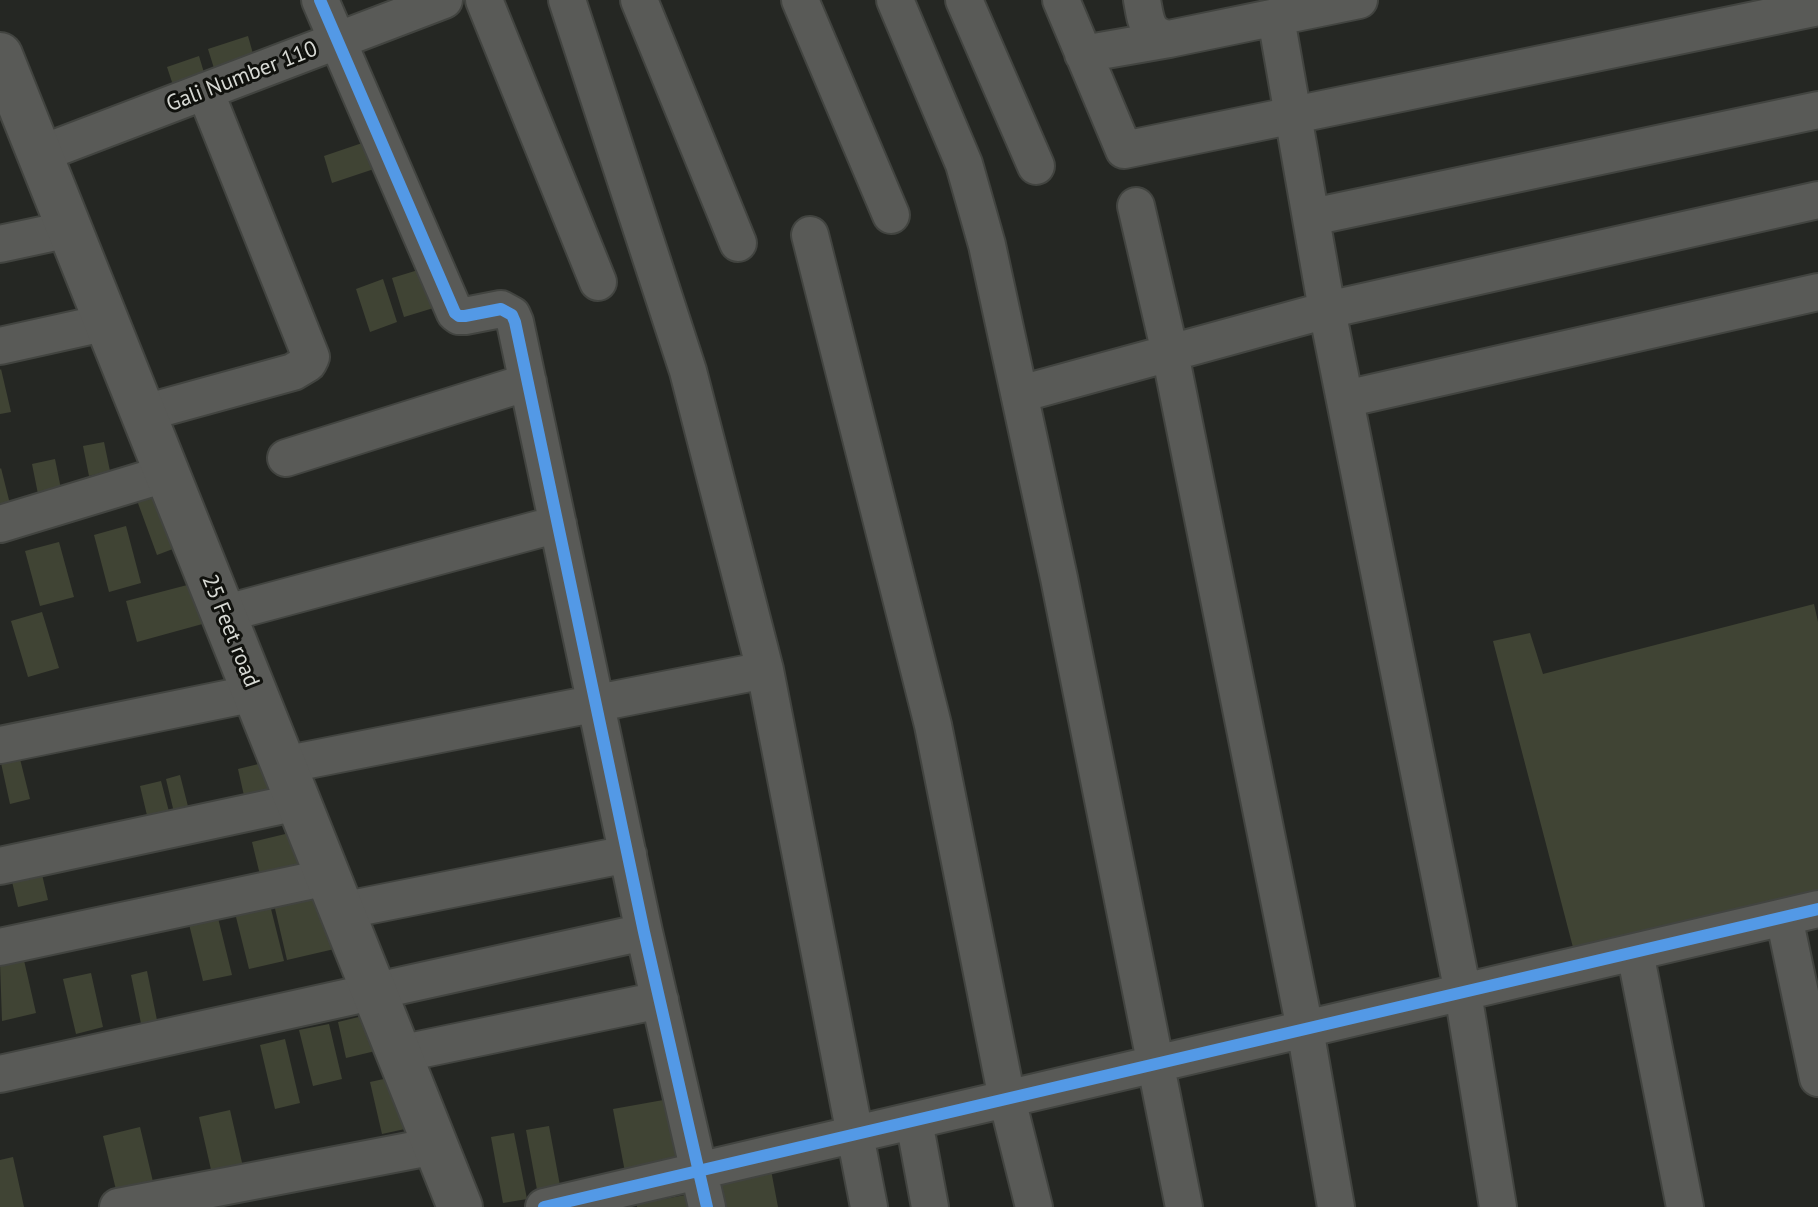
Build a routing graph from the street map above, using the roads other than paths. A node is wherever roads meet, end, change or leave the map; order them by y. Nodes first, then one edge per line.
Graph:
1 (320, 0) edge
2 (444, 0) edge
3 (484, 0) edge
4 (567, 0) edge
5 (639, 0) edge
6 (800, 0) edge
7 (895, 0) edge
8 (964, 0) edge
9 (1061, 0) edge
10 (1142, 0) edge
11 (1359, 0) edge
12 (1818, 7) edge
13 (1276, 18) junction
14 (1169, 39) junction
15 (338, 40) junction
16 (1083, 54) junction
17 (0, 55) edge
18 (205, 91) junction
19 (1818, 110) edge
20 (1293, 115) junction
21 (40, 154) junction
22 (1036, 166) dead end
23 (1818, 200) edge
24 (1136, 206) dead end
25 (891, 215) dead end
26 (1312, 217) junction
27 (70, 229) junction
28 (810, 235) dead end
29 (738, 243) dead end
30 (0, 244) edge
31 (598, 282) dead end
32 (1818, 292) edge
33 (1327, 310) junction
34 (108, 322) junction
35 (0, 346) edge
36 (1170, 353) junction
37 (528, 382) junction
38 (1020, 394) junction
39 (1345, 399) junction
40 (144, 413) junction
41 (286, 458) dead end
42 (168, 473) junction
43 (0, 524) edge
44 (558, 524) junction
45 (223, 614) junction
46 (765, 670) junction
47 (255, 693) junction
48 (596, 703) junction
49 (0, 745) edge
50 (291, 783) junction
51 (628, 854) junction
52 (0, 866) edge
53 (335, 894) junction
54 (1801, 913) edge
55 (644, 932) junction
56 (0, 947) edge
57 (1635, 952) junction
58 (373, 991) junction
59 (1463, 993) junction
60 (660, 1000) junction
61 (1305, 1029) junction
62 (399, 1054) junction
63 (1157, 1064) junction
64 (0, 1074) edge
65 (1818, 1078) edge
66 (1007, 1099) junction
67 (914, 1121) junction
68 (856, 1134) junction
69 (435, 1146) junction
70 (699, 1171) junction
71 (175, 1202) edge
72 (118, 1207) edge
73 (460, 1207) edge
74 (544, 1207) edge
75 (707, 1207) edge
76 (869, 1207) edge
77 (930, 1207) edge
78 (1034, 1207) edge
79 (1184, 1207) edge
80 (1336, 1207) edge
81 (1498, 1207) edge
82 (1685, 1207) edge

1 - 15 street
2 - 15 street, Gali Number 110
3 - 31 street
4 - 46 street
5 - 29 street
6 - 25 street
7 - 38 street
8 - 22 street
9 - 16 street
10 - 14 street
11 - 13 street
12 - 20 street
13 - 14 street
13 - 20 street
14 - 16 street
15 - 18 street, Gali Number 110
15 - 37 street
16 - 20 street
17 - 21 street, 25 Feet road
18 - 21 street, Gali Number 110
18 - 40 street
19 - 26 street
20 - 26 street
21 - 27 street, 25 Feet road
23 - 33 street
24 - 36 street
26 - 33 street
27 - 30 street
27 - 34 street, 25 Feet road
28 - 66 street
32 - 39 street
33 - 36 street
33 - 39 street
34 - 35 street
34 - 40 street, 25 Feet road
36 - 38 street
36 - 61 street
37 - 41 street
37 - 44 street
38 - 63 street
39 - 59 street
40 - 42 street, 25 Feet road
42 - 43 street
42 - 45 street, 25 Feet road
44 - 45 street
44 - 48 street
45 - 47 street, 25 Feet road
46 - 48 street
46 - 68 street
47 - 49 street
47 - 50 street, 25 Feet road
48 - 50 street
48 - 51 street
50 - 52 street
50 - 53 street, 25 Feet road
51 - 53 street
51 - 55 street
53 - 56 street
53 - 58 street, 25 Feet road
54 - 57 street
54 - 65 street
55 - 58 street
55 - 60 street
57 - 59 street
57 - 82 street
58 - 62 street, 25 Feet road
58 - 64 street
59 - 61 street
59 - 81 street
60 - 62 street
60 - 70 street
61 - 63 street
61 - 80 street
62 - 69 street, 25 Feet road
63 - 66 street
63 - 79 street
66 - 67 street
66 - 78 street
67 - 68 street
67 - 77 street
68 - 70 street
68 - 76 street
69 - 71 street
69 - 73 street, 25 Feet road
70 - 74 street
70 - 75 street
71 - 72 street

